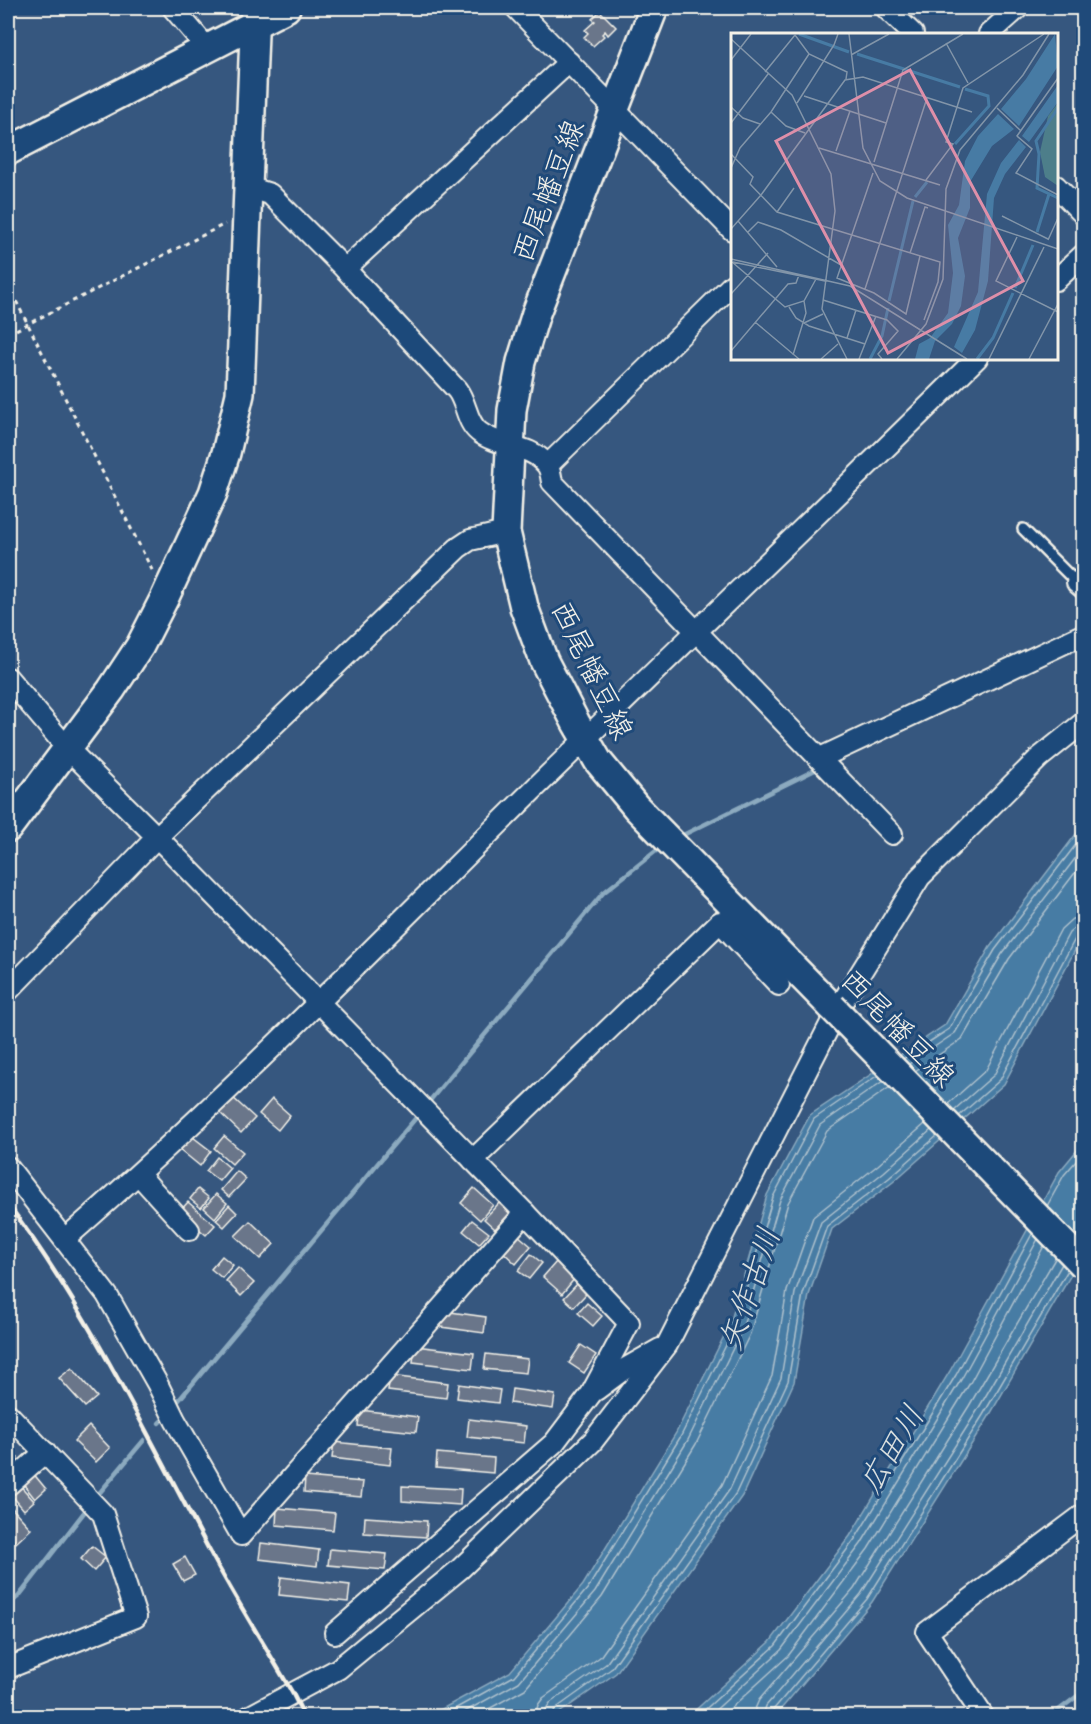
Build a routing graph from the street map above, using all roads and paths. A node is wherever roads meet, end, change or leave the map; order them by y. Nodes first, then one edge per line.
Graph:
1 (173, 8) edge
2 (286, 8) edge
3 (516, 8) edge
4 (654, 8) edge
5 (886, 8) edge
6 (1018, 8) edge
7 (255, 15) edge
8 (912, 33) edge
9 (990, 33) edge
10 (208, 49) junction
11 (569, 62) junction
12 (615, 109) junction
13 (8, 151) edge
14 (248, 187) junction
15 (1058, 188) edge
16 (248, 215) junction
17 (1083, 215) edge
18 (731, 229) edge
19 (1083, 254) edge
20 (345, 269) junction
21 (1058, 278) edge
22 (8, 285) edge
23 (731, 286) edge
24 (27, 324) junction
25 (8, 334) edge
26 (975, 360) edge
27 (510, 446) junction
28 (548, 465) junction
29 (1023, 529) dead end
30 (506, 532) junction
31 (1081, 583) edge
32 (165, 597) junction
33 (697, 629) junction
34 (1083, 634) edge
35 (8, 678) edge
36 (1083, 722) edge
37 (585, 739) junction
38 (68, 748) junction
39 (826, 765) junction
40 (8, 828) edge
41 (892, 834) dead end
42 (158, 837) junction
43 (779, 985) dead end
44 (8, 991) edge
45 (318, 1002) junction
46 (473, 1160) junction
47 (8, 1167) edge
48 (139, 1175) junction
49 (525, 1213) junction
50 (189, 1230) dead end
51 (65, 1239) junction
52 (1083, 1265) edge
53 (667, 1345) junction
54 (591, 1394) junction
55 (8, 1414) edge
56 (45, 1452) junction
57 (8, 1485) edge
58 (1083, 1514) edge
59 (335, 1633) dead end
60 (8, 1668) edge
61 (250, 1716) edge
62 (983, 1716) edge

1 - 10 street
2 - 7 main road
3 - 11 street
4 - 12 main road, 西尾幡豆線
5 - 8 street
6 - 9 street
7 - 10 main road
7 - 14 main road
10 - 13 main road
11 - 12 street
11 - 20 street
12 - 18 street
12 - 27 main road, 西尾幡豆線
14 - 16 main road
14 - 20 street
15 - 17 street
16 - 24 path
16 - 32 main road
19 - 21 street
20 - 27 street
22 - 24 path
23 - 28 street
24 - 25 path
24 - 32 path
26 - 33 street
27 - 28 street
27 - 30 main road, 西尾幡豆線
28 - 33 street
29 - 31 lane
30 - 37 main road, 西尾幡豆線
30 - 42 street
32 - 38 main road
33 - 37 street
33 - 39 street
34 - 39 street
35 - 38 street
36 - 53 street
37 - 45 street
37 - 52 main road, 西尾幡豆線, bridge
38 - 40 main road
38 - 42 street
39 - 41 street
42 - 44 street
42 - 45 street
43 - 46 street
45 - 46 street
45 - 48 street
46 - 49 street
47 - 51 street
48 - 50 street
48 - 51 street
49 - 51 street
49 - 54 street
53 - 54 street
53 - 61 street
54 - 59 street
55 - 56 street
56 - 57 street
56 - 60 street
58 - 62 street

